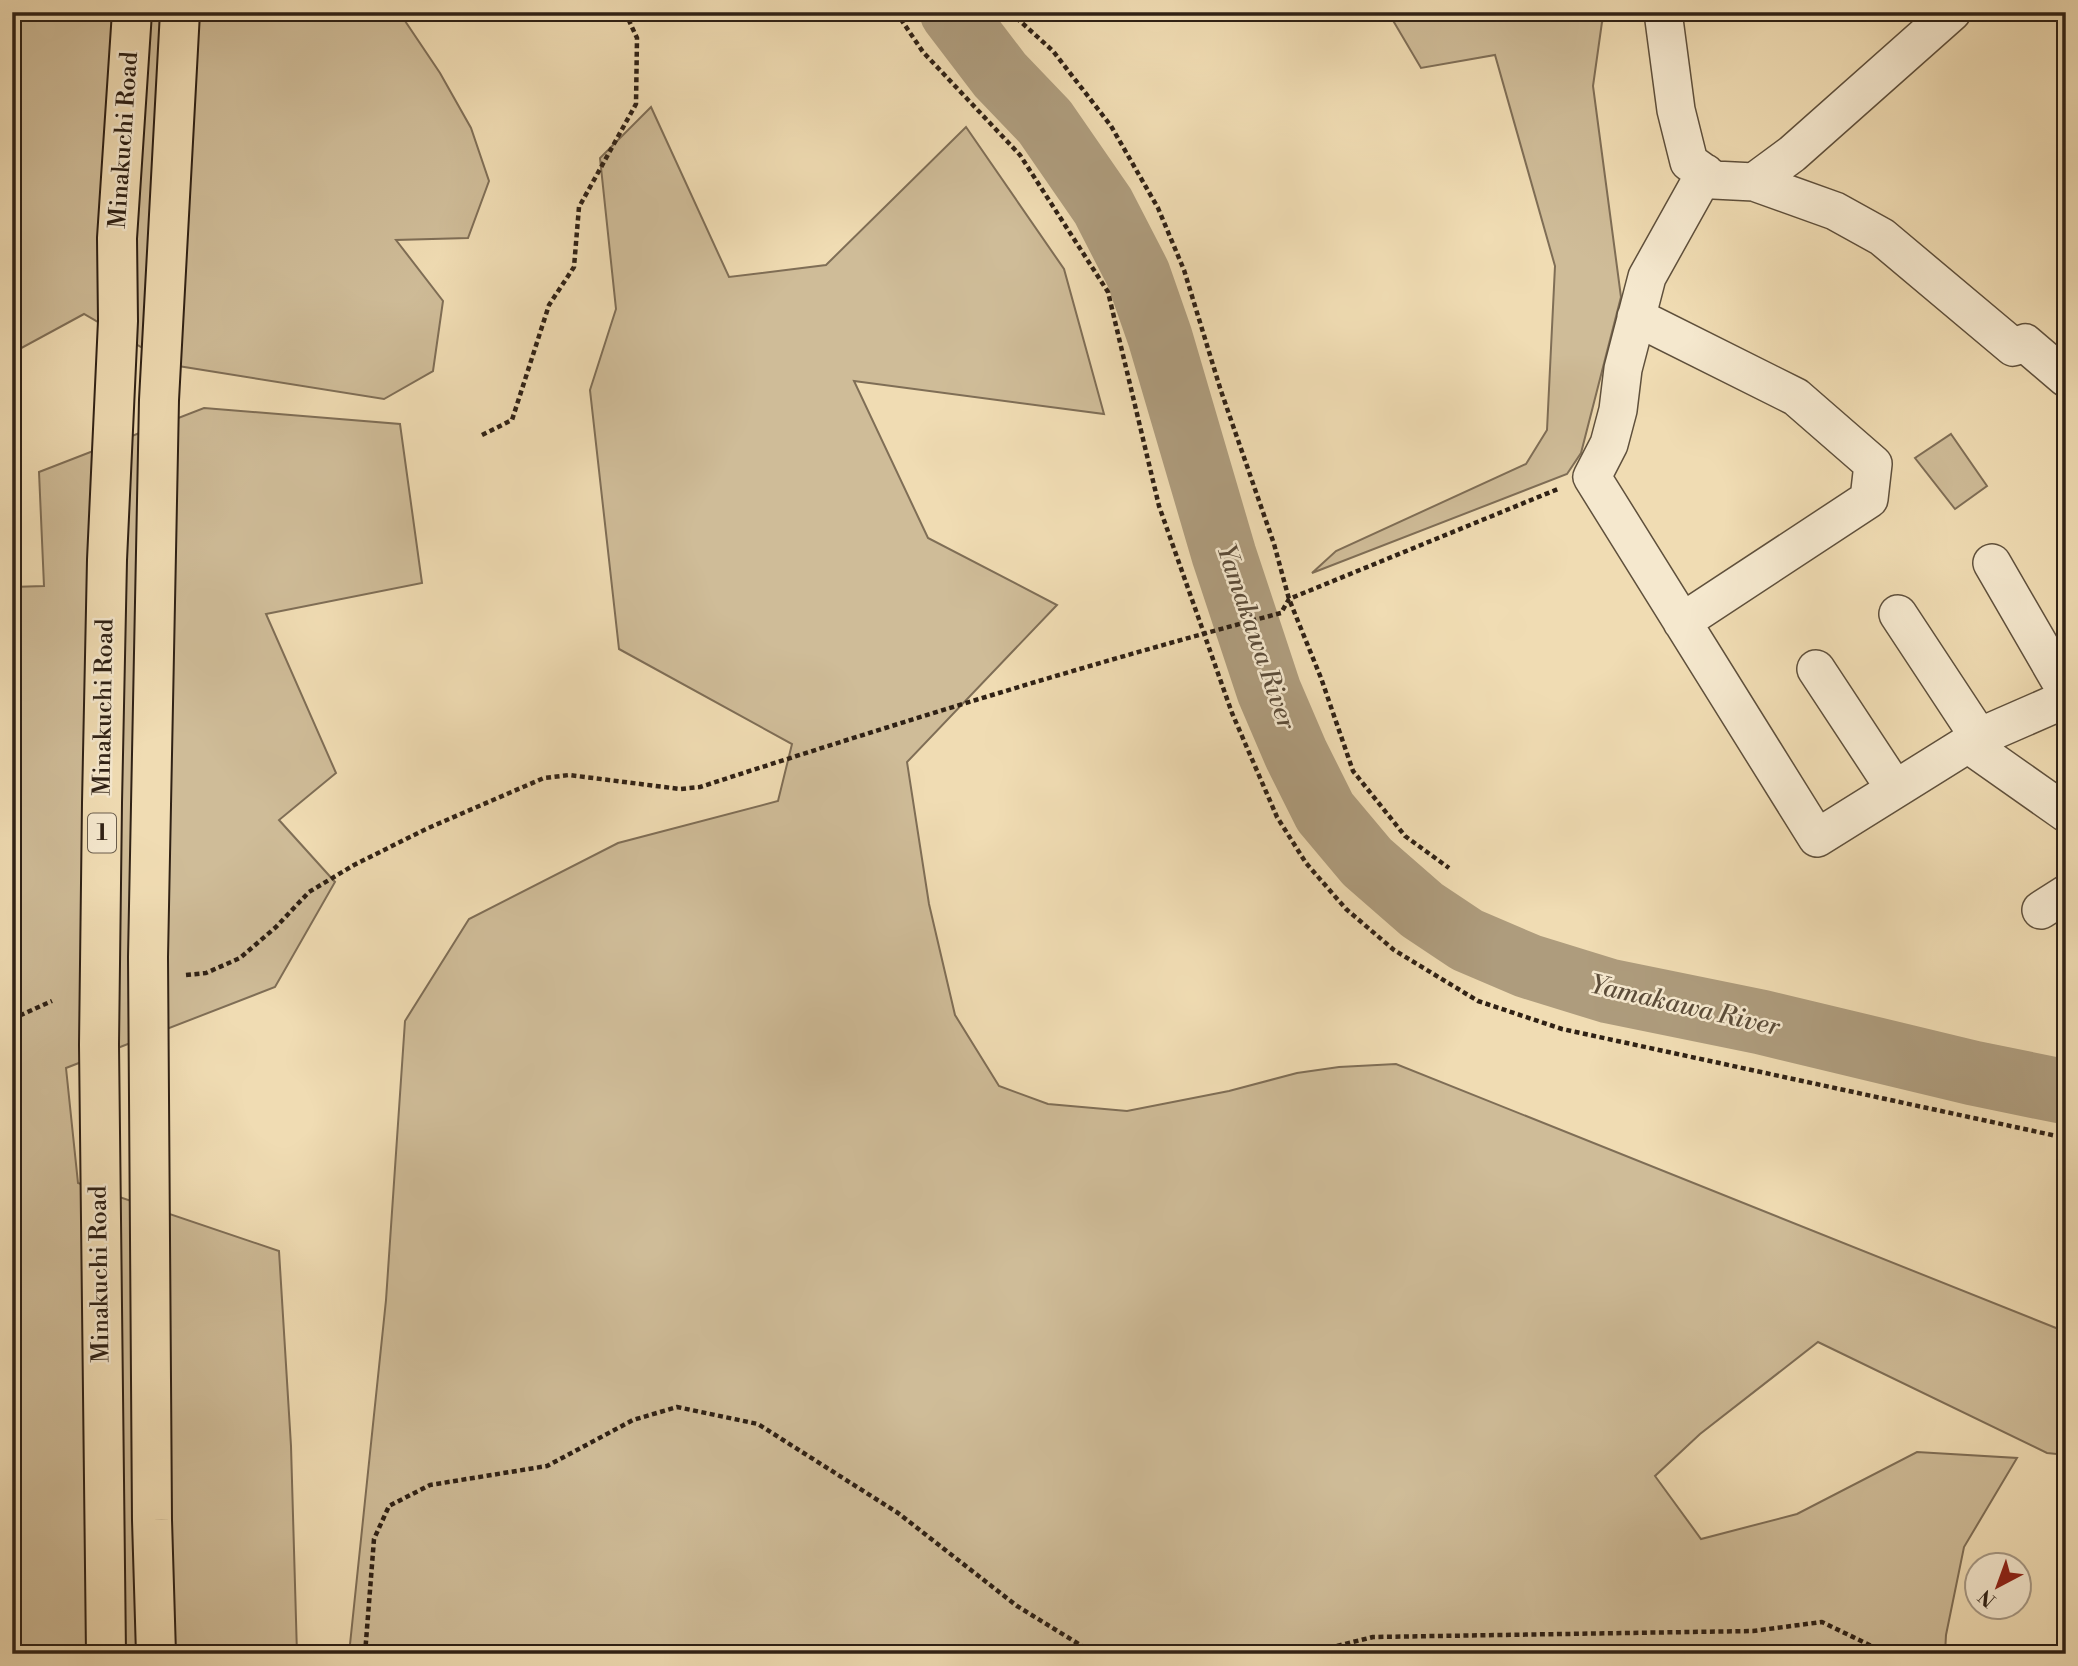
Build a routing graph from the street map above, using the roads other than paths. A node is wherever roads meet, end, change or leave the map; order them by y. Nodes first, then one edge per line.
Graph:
1 (132, 12) edge
2 (180, 12) edge
3 (1662, 12) edge
4 (1952, 12) edge
5 (1705, 173) junction
6 (1754, 182) junction
7 (1636, 317) junction
8 (2066, 378) edge
9 (1992, 563) dead end
10 (1898, 614) dead end
11 (1682, 622) junction
12 (1816, 669) dead end
13 (2062, 704) edge
14 (1974, 741) junction
15 (1895, 789) junction
16 (2066, 813) edge
17 (106, 1654) edge
18 (156, 1654) edge

1 - 17 highway, Minakuchi Road / 1
2 - 18 highway, Minakuchi Road / 1
3 - 5 street
4 - 6 street
5 - 6 street
5 - 7 street
6 - 8 street
7 - 11 street
7 - 11 street
9 - 13 street
10 - 14 street
11 - 15 street
12 - 15 street
13 - 14 street
14 - 15 street
14 - 16 street

